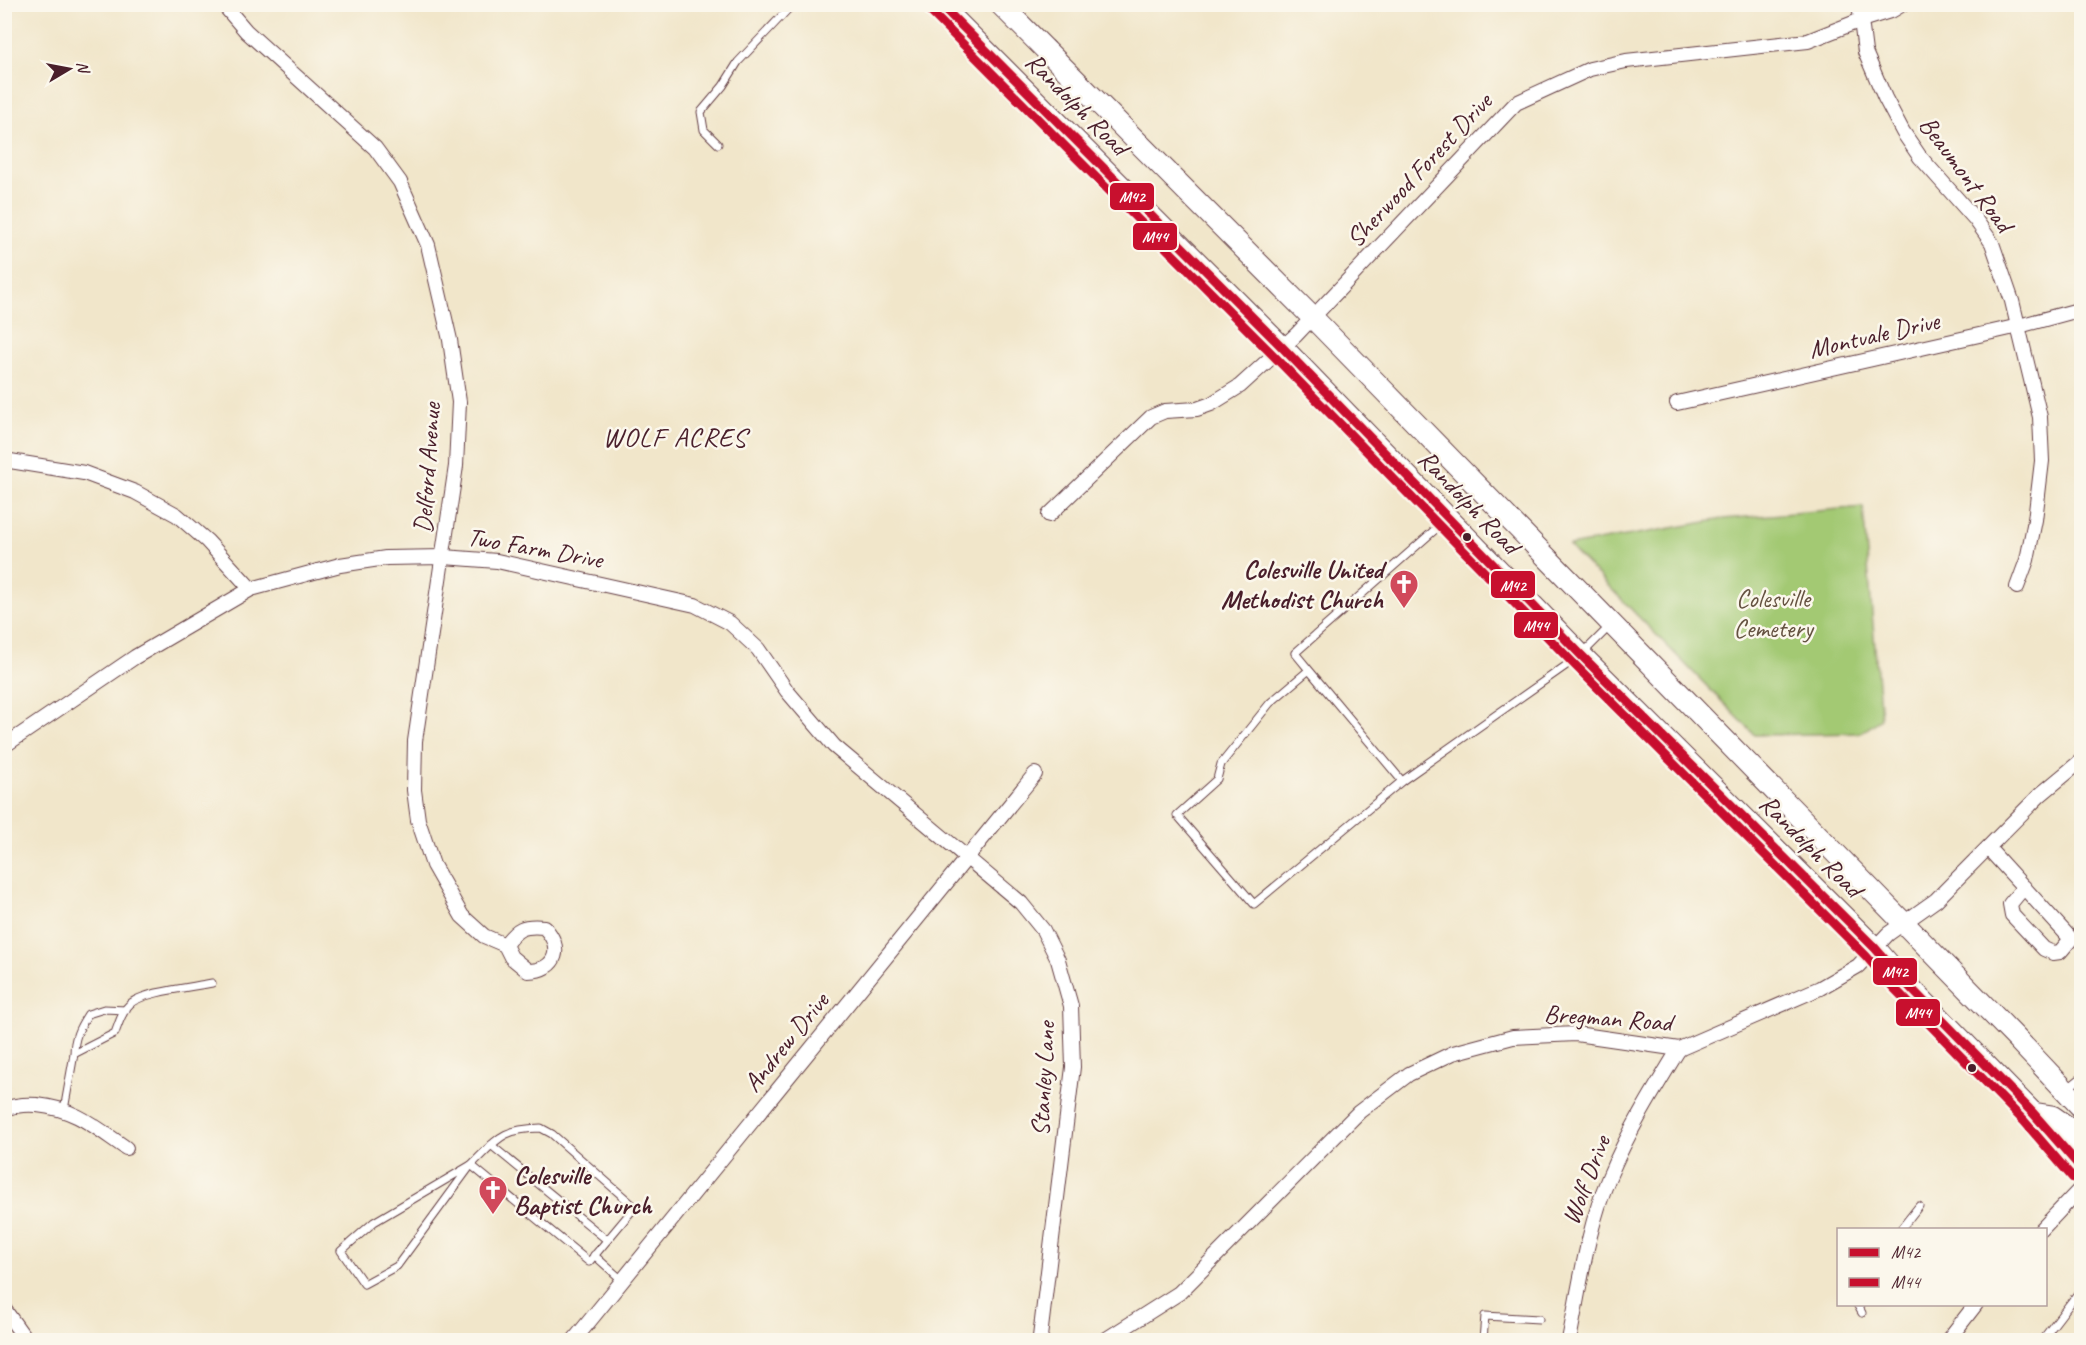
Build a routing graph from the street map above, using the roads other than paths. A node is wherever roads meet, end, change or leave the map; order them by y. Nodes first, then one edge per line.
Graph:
1 (223, 4) edge
2 (793, 4) edge
3 (939, 4) edge
4 (1000, 4) edge
5 (1858, 4) edge
6 (1903, 4) edge
7 (1861, 20) junction
8 (718, 144) dead end
9 (2082, 309) edge
10 (1312, 317) junction
11 (2019, 326) junction
12 (1282, 347) junction
13 (1677, 403) dead end
14 (4, 460) edge
15 (1049, 515) dead end
16 (1448, 518) junction
17 (444, 557) junction
18 (2016, 587) dead end
19 (251, 589) junction
20 (1612, 624) junction
21 (1581, 655) junction
22 (1309, 670) junction
23 (4, 746) edge
24 (2082, 760) edge
25 (1035, 774) dead end
26 (1402, 781) junction
27 (1988, 848) junction
28 (966, 856) junction
29 (2024, 887) junction
30 (1903, 923) junction
31 (505, 945) dead end
32 (1875, 948) junction
33 (212, 983) dead end
34 (126, 1010) junction
35 (1679, 1049) junction
36 (74, 1054) junction
37 (2082, 1077) edge
38 (2065, 1090) junction
39 (2082, 1108) edge
40 (4, 1109) edge
41 (64, 1110) junction
42 (2033, 1113) junction
43 (2082, 1142) edge
44 (491, 1145) junction
45 (126, 1148) dead end
46 (471, 1165) junction
47 (2082, 1170) edge
48 (2082, 1187) edge
49 (1919, 1206) dead end
50 (1902, 1228) edge
51 (2043, 1228) edge
52 (607, 1240) junction
53 (594, 1255) junction
54 (623, 1281) junction
55 (2082, 1288) edge
56 (1858, 1306) edge
57 (1975, 1306) edge
58 (4, 1309) edge
59 (1862, 1313) dead end
60 (1539, 1319) dead end
61 (26, 1341) edge
62 (574, 1341) edge
63 (1042, 1341) edge
64 (1105, 1341) edge
65 (1484, 1341) edge
66 (1569, 1341) edge
67 (1948, 1341) edge
68 (2042, 1341) edge

1 - 17 street, Delford Avenue
2 - 8 lane
3 - 12 main road, Randolph Road
4 - 10 main road, Randolph Road
5 - 7 street, Beaumont Road
6 - 7 street, Sherwood Forest Drive
7 - 10 street, Sherwood Forest Drive
7 - 11 street, Beaumont Road
9 - 11 street, Montvale Drive
10 - 12 street, Sherwood Forest Drive
10 - 20 main road, Randolph Road
11 - 13 street, Montvale Drive
11 - 18 street, Beaumont Road
12 - 15 street, Sherwood Forest Drive
12 - 16 main road, Randolph Road
14 - 19 street
16 - 21 main road, Randolph Road
16 - 22 lane
17 - 19 street, Two Farm Drive
17 - 28 street, Two Farm Drive
17 - 31 street, Delford Avenue
19 - 23 street, Two Farm Drive
20 - 21 lane
20 - 30 main road, Randolph Road
21 - 26 lane
21 - 32 main road, Randolph Road
22 - 26 lane
22 - 26 lane
24 - 27 street, Bregman Road
25 - 28 street, Andrew Drive
27 - 29 street
27 - 30 street, Bregman Road
28 - 54 street, Andrew Drive
28 - 63 street, Stanley Lane
29 - 29 street
30 - 32 street, Bregman Road
30 - 38 main road, Randolph Road
32 - 35 street, Bregman Road
32 - 42 main road, Randolph Road
33 - 34 lane
34 - 36 lane
34 - 36 lane
35 - 64 street, Bregman Road
35 - 66 street, Wolf Drive
36 - 41 lane
37 - 38 lane
38 - 39 main road, Randolph Road
40 - 41 street
41 - 45 street
42 - 43 main road
42 - 47 main road, Randolph Road
44 - 46 lane
44 - 52 lane
44 - 52 lane
46 - 46 lane
46 - 53 lane
48 - 51 street
49 - 50 lane
52 - 53 lane
53 - 54 lane
54 - 62 street, Andrew Drive
55 - 68 lane
56 - 59 lane
57 - 67 street
58 - 61 street
60 - 65 lane

